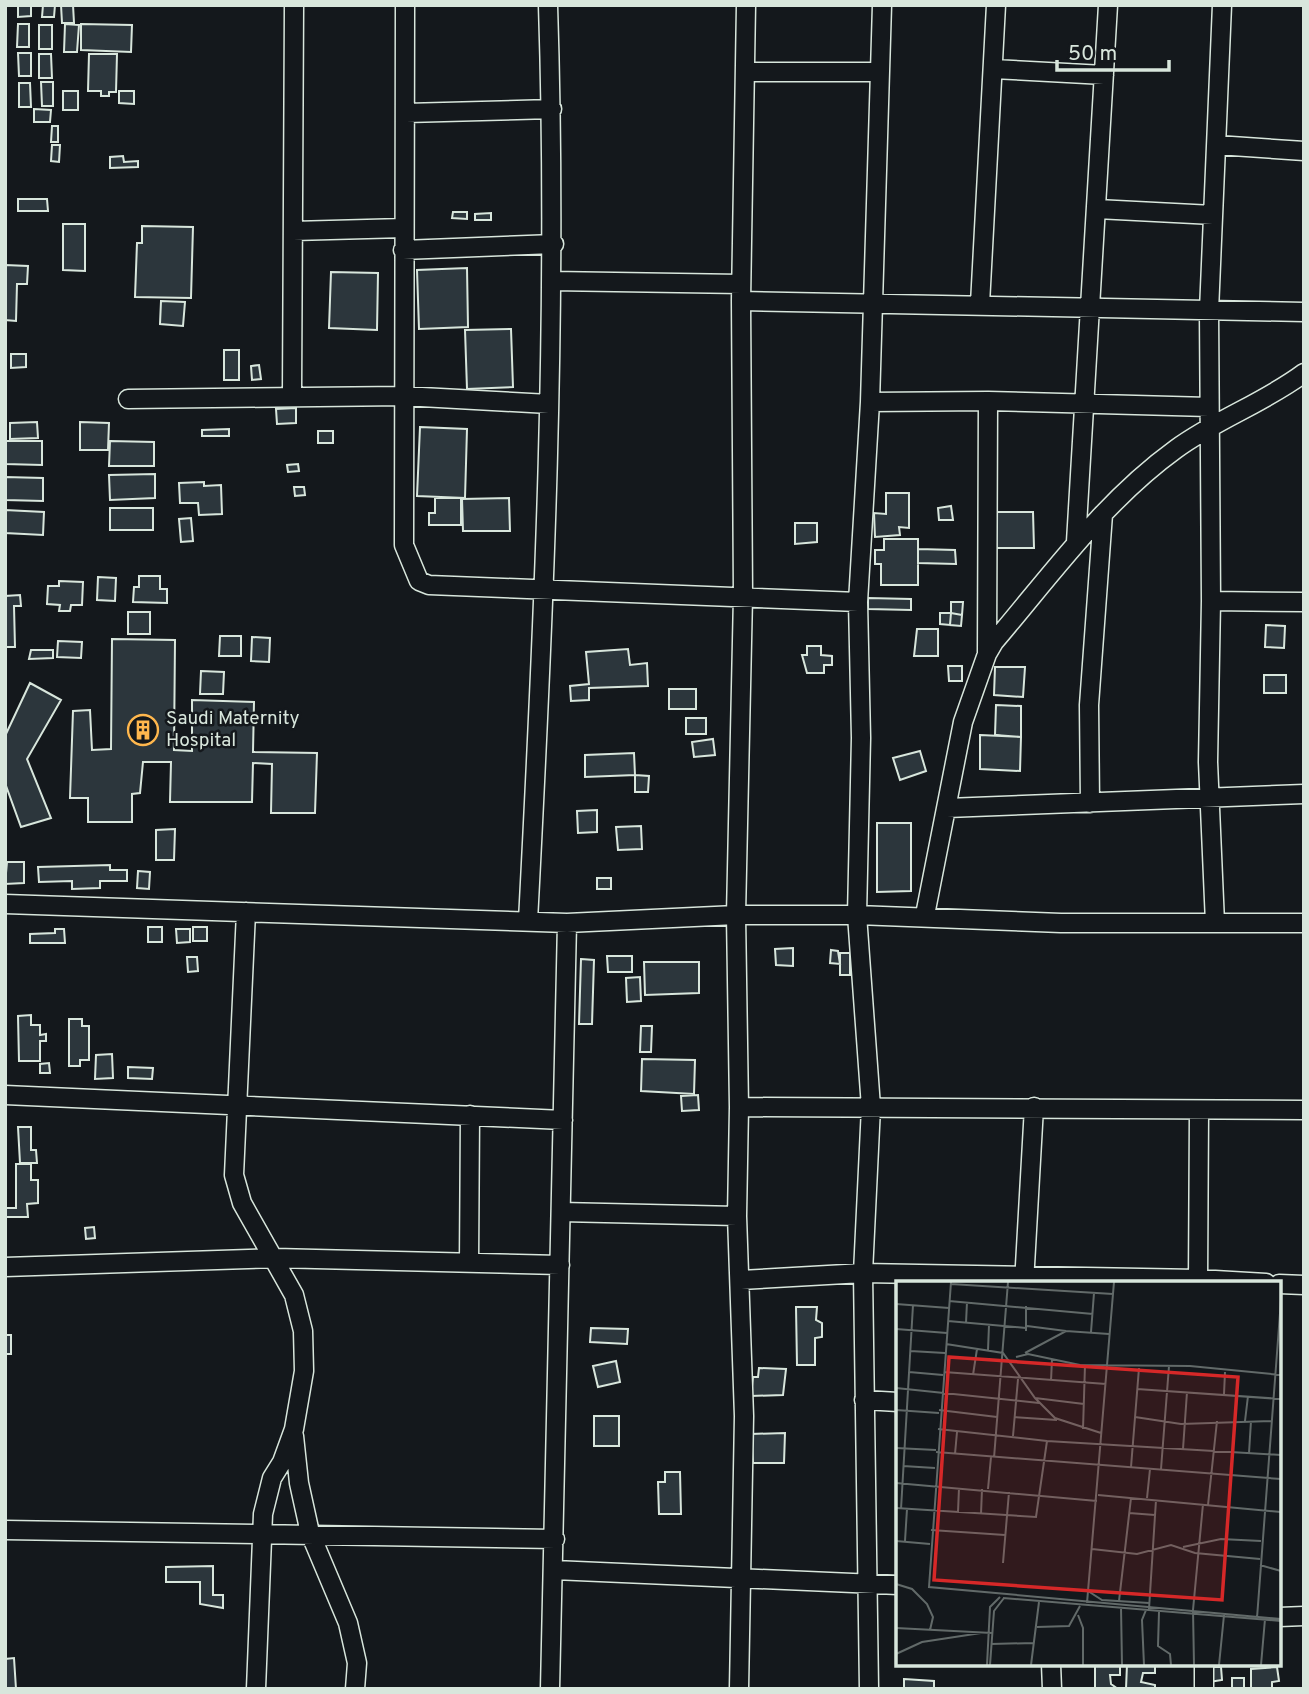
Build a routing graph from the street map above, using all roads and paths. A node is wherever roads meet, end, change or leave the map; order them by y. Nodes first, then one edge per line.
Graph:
1 (294, 5) edge
2 (405, 5) edge
3 (548, 5) edge
4 (746, 5) edge
5 (882, 5) edge
6 (996, 5) edge
7 (1108, 5) edge
8 (1222, 5) edge
9 (993, 69) junction
10 (745, 72) junction
11 (880, 72) junction
12 (1104, 75) junction
13 (552, 109) junction
14 (406, 113) junction
15 (1217, 145) junction
16 (1304, 151) edge
17 (1097, 209) junction
18 (1213, 215) junction
19 (404, 228) junction
20 (293, 231) junction
21 (554, 244) junction
22 (403, 250) junction
23 (552, 281) junction
24 (741, 292) junction
25 (873, 302) junction
26 (979, 304) junction
27 (1090, 309) junction
28 (1209, 311) junction
29 (1304, 312) edge
30 (1304, 373) edge
31 (292, 395) junction
32 (403, 396) junction
33 (128, 399) dead end
34 (988, 401) junction
35 (870, 402) junction
36 (550, 404) junction
37 (1084, 404) junction
38 (1209, 407) junction
39 (1208, 427) junction
40 (1103, 514) junction
41 (1076, 542) junction
42 (545, 588) junction
43 (743, 596) junction
44 (1211, 601) junction
45 (858, 602) junction
46 (1304, 602) edge
47 (987, 654) junction
48 (1304, 794) edge
49 (1209, 799) junction
50 (1090, 803) junction
51 (947, 808) junction
52 (5, 904) edge
53 (246, 912) junction
54 (736, 915) junction
55 (857, 915) junction
56 (925, 915) junction
57 (528, 921) junction
58 (567, 923) junction
59 (1215, 923) junction
60 (1304, 923) edge
61 (5, 1095) edge
62 (237, 1104) junction
63 (739, 1107) junction
64 (871, 1107) junction
65 (1034, 1107) junction
66 (1304, 1110) edge
67 (1199, 1111) junction
68 (470, 1115) junction
69 (563, 1120) junction
70 (561, 1212) junction
71 (737, 1216) junction
72 (275, 1258) junction
73 (469, 1263) junction
74 (560, 1265) junction
75 (5, 1267) edge
76 (863, 1273) junction
77 (741, 1280) junction
78 (1026, 1280) edge
79 (1198, 1281) edge
80 (1281, 1284) edge
81 (1304, 1285) edge
82 (864, 1400) junction
83 (896, 1402) edge
84 (294, 1429) junction
85 (5, 1530) edge
86 (310, 1533) junction
87 (263, 1534) junction
88 (555, 1539) junction
89 (554, 1570) junction
90 (740, 1578) junction
91 (866, 1585) junction
92 (896, 1585) edge
93 (1304, 1616) edge
94 (1281, 1617) edge
95 (1051, 1666) edge
96 (1204, 1666) edge
97 (256, 1689) edge
98 (355, 1689) edge
99 (550, 1689) edge
100 (739, 1689) edge
101 (869, 1689) edge
102 (1052, 1689) edge
103 (1204, 1689) edge

1 - 20 street
2 - 14 street
3 - 13 street
4 - 10 street
5 - 11 street
6 - 9 street
7 - 12 street
8 - 15 street
9 - 12 street
9 - 26 street
10 - 11 street
10 - 24 street
11 - 25 street
12 - 17 street
13 - 14 street
13 - 21 street
14 - 19 street
15 - 16 street
15 - 18 street
17 - 18 street
17 - 27 street
18 - 28 street
19 - 20 street
19 - 22 street
20 - 31 street
21 - 22 street
21 - 23 street
22 - 32 street
23 - 24 street
23 - 36 street
24 - 25 street
24 - 43 street
25 - 26 street
25 - 35 street
26 - 27 street
27 - 28 street
27 - 37 street
28 - 29 street
28 - 38 street
30 - 39 street
31 - 32 street
31 - 33 street
32 - 36 street
32 - 42 street
34 - 35 street
34 - 37 street
34 - 47 street
35 - 45 street
36 - 42 street
37 - 38 street
37 - 41 street
38 - 39 street
39 - 40 street
39 - 44 street
40 - 41 street
40 - 50 street
41 - 47 street
42 - 43 street
42 - 57 street
43 - 45 street
43 - 54 street
44 - 46 street
44 - 49 street
45 - 55 street
47 - 51 street
48 - 49 street
49 - 50 street
49 - 59 street
50 - 51 street
51 - 56 street
52 - 53 street
53 - 57 street
53 - 62 street
54 - 55 street
54 - 58 street
54 - 63 street
55 - 56 street
55 - 64 street
56 - 59 street
57 - 58 street
58 - 69 street
59 - 60 street
61 - 62 street
62 - 68 street
62 - 72 street
63 - 64 street
63 - 71 street
64 - 65 street
64 - 76 street
65 - 67 street
65 - 78 street
66 - 67 street
67 - 79 street
68 - 69 street
68 - 73 street
69 - 70 street
70 - 71 street
70 - 74 street
71 - 77 street
72 - 73 street
72 - 75 street
72 - 84 street
73 - 74 street
74 - 88 street
76 - 77 street
76 - 78 street
76 - 82 street
77 - 90 street
78 - 79 street
80 - 81 street
82 - 83 street
82 - 91 street
84 - 86 street
84 - 87 street
85 - 87 street
86 - 87 street
86 - 88 street
86 - 98 street
87 - 97 street
88 - 89 street
89 - 90 street
89 - 99 street
90 - 91 street
90 - 100 street
91 - 92 street
91 - 101 street
93 - 94 street
95 - 102 street
96 - 103 street

